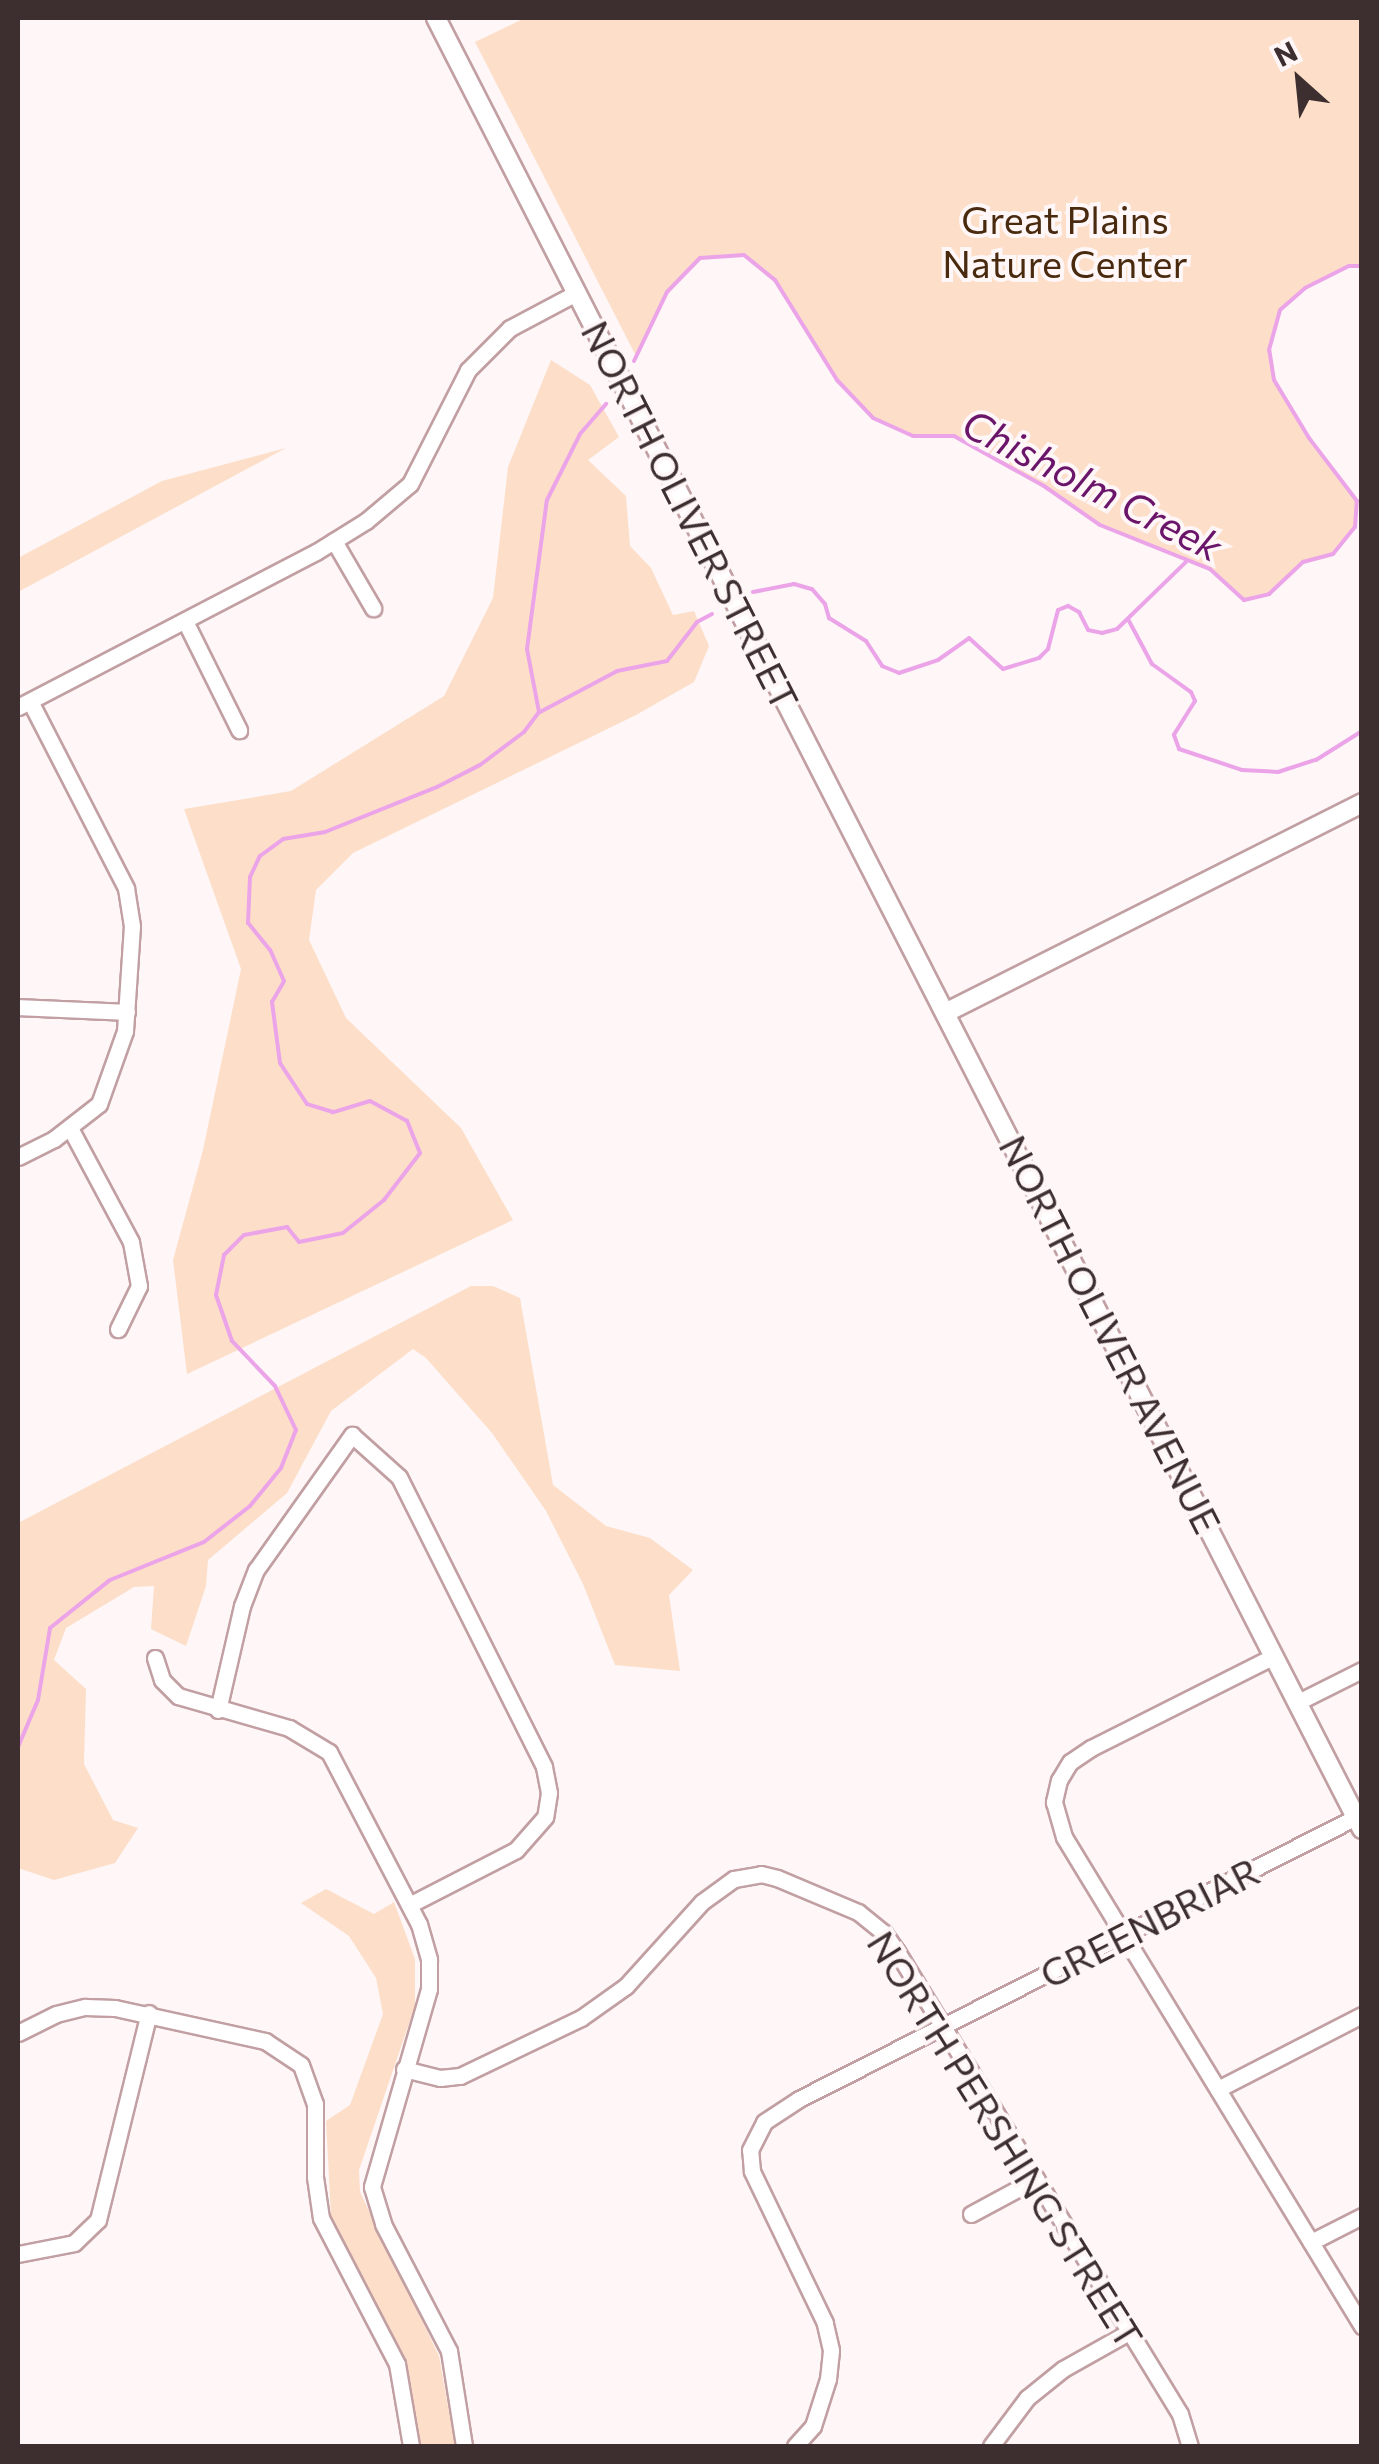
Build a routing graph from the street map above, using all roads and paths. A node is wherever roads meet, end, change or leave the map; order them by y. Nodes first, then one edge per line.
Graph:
1 (436, 18) edge
2 (576, 293) junction
3 (334, 542) junction
4 (372, 608) dead end
5 (184, 621) junction
6 (24, 704) edge
7 (239, 730) dead end
8 (1362, 803) edge
9 (18, 1007) edge
10 (127, 1012) junction
11 (947, 1012) junction
12 (70, 1128) junction
13 (18, 1157) edge
14 (118, 1328) dead end
15 (1274, 1656) junction
16 (155, 1658) dead end
17 (1362, 1670) edge
18 (1298, 1702) junction
19 (218, 1710) junction
20 (1359, 1823) edge
21 (409, 1905) junction
22 (1124, 1934) junction
23 (149, 2013) junction
24 (1362, 2015) edge
25 (943, 2027) junction
26 (18, 2033) edge
27 (404, 2069) junction
28 (1218, 2090) junction
29 (1036, 2180) junction
30 (971, 2214) dead end
31 (1362, 2216) edge
32 (1311, 2242) junction
33 (18, 2254) edge
34 (1362, 2326) edge
35 (1129, 2332) junction
36 (410, 2446) edge
37 (464, 2446) edge
38 (795, 2446) edge
39 (991, 2446) edge
40 (1190, 2446) edge

1 - 2 main road, NORTH OLIVER STREET
2 - 3 street
2 - 11 main road, NORTH OLIVER STREET
3 - 4 street
3 - 5 street
5 - 6 street
5 - 7 street
6 - 10 street
8 - 11 main road
9 - 10 street
10 - 12 street
11 - 15 main road, NORTH OLIVER AVENUE
12 - 13 street
12 - 14 street
15 - 18 main road
15 - 22 street
16 - 19 street
17 - 18 street
18 - 20 main road
19 - 21 street
19 - 21 street
20 - 22 street, GREENBRIAR
21 - 27 street
22 - 25 street, GREENBRIAR
22 - 28 street
23 - 26 street
23 - 33 street
23 - 36 street
24 - 28 street
25 - 27 street, NORTH PERSHING STREET
25 - 29 street, NORTH PERSHING STREET
25 - 38 street, GREENBRIAR
27 - 37 street
28 - 32 street
29 - 30 street
29 - 35 street, NORTH PERSHING STREET
31 - 32 street
32 - 34 street
35 - 39 street
35 - 40 street, NORTH PERSHING STREET

